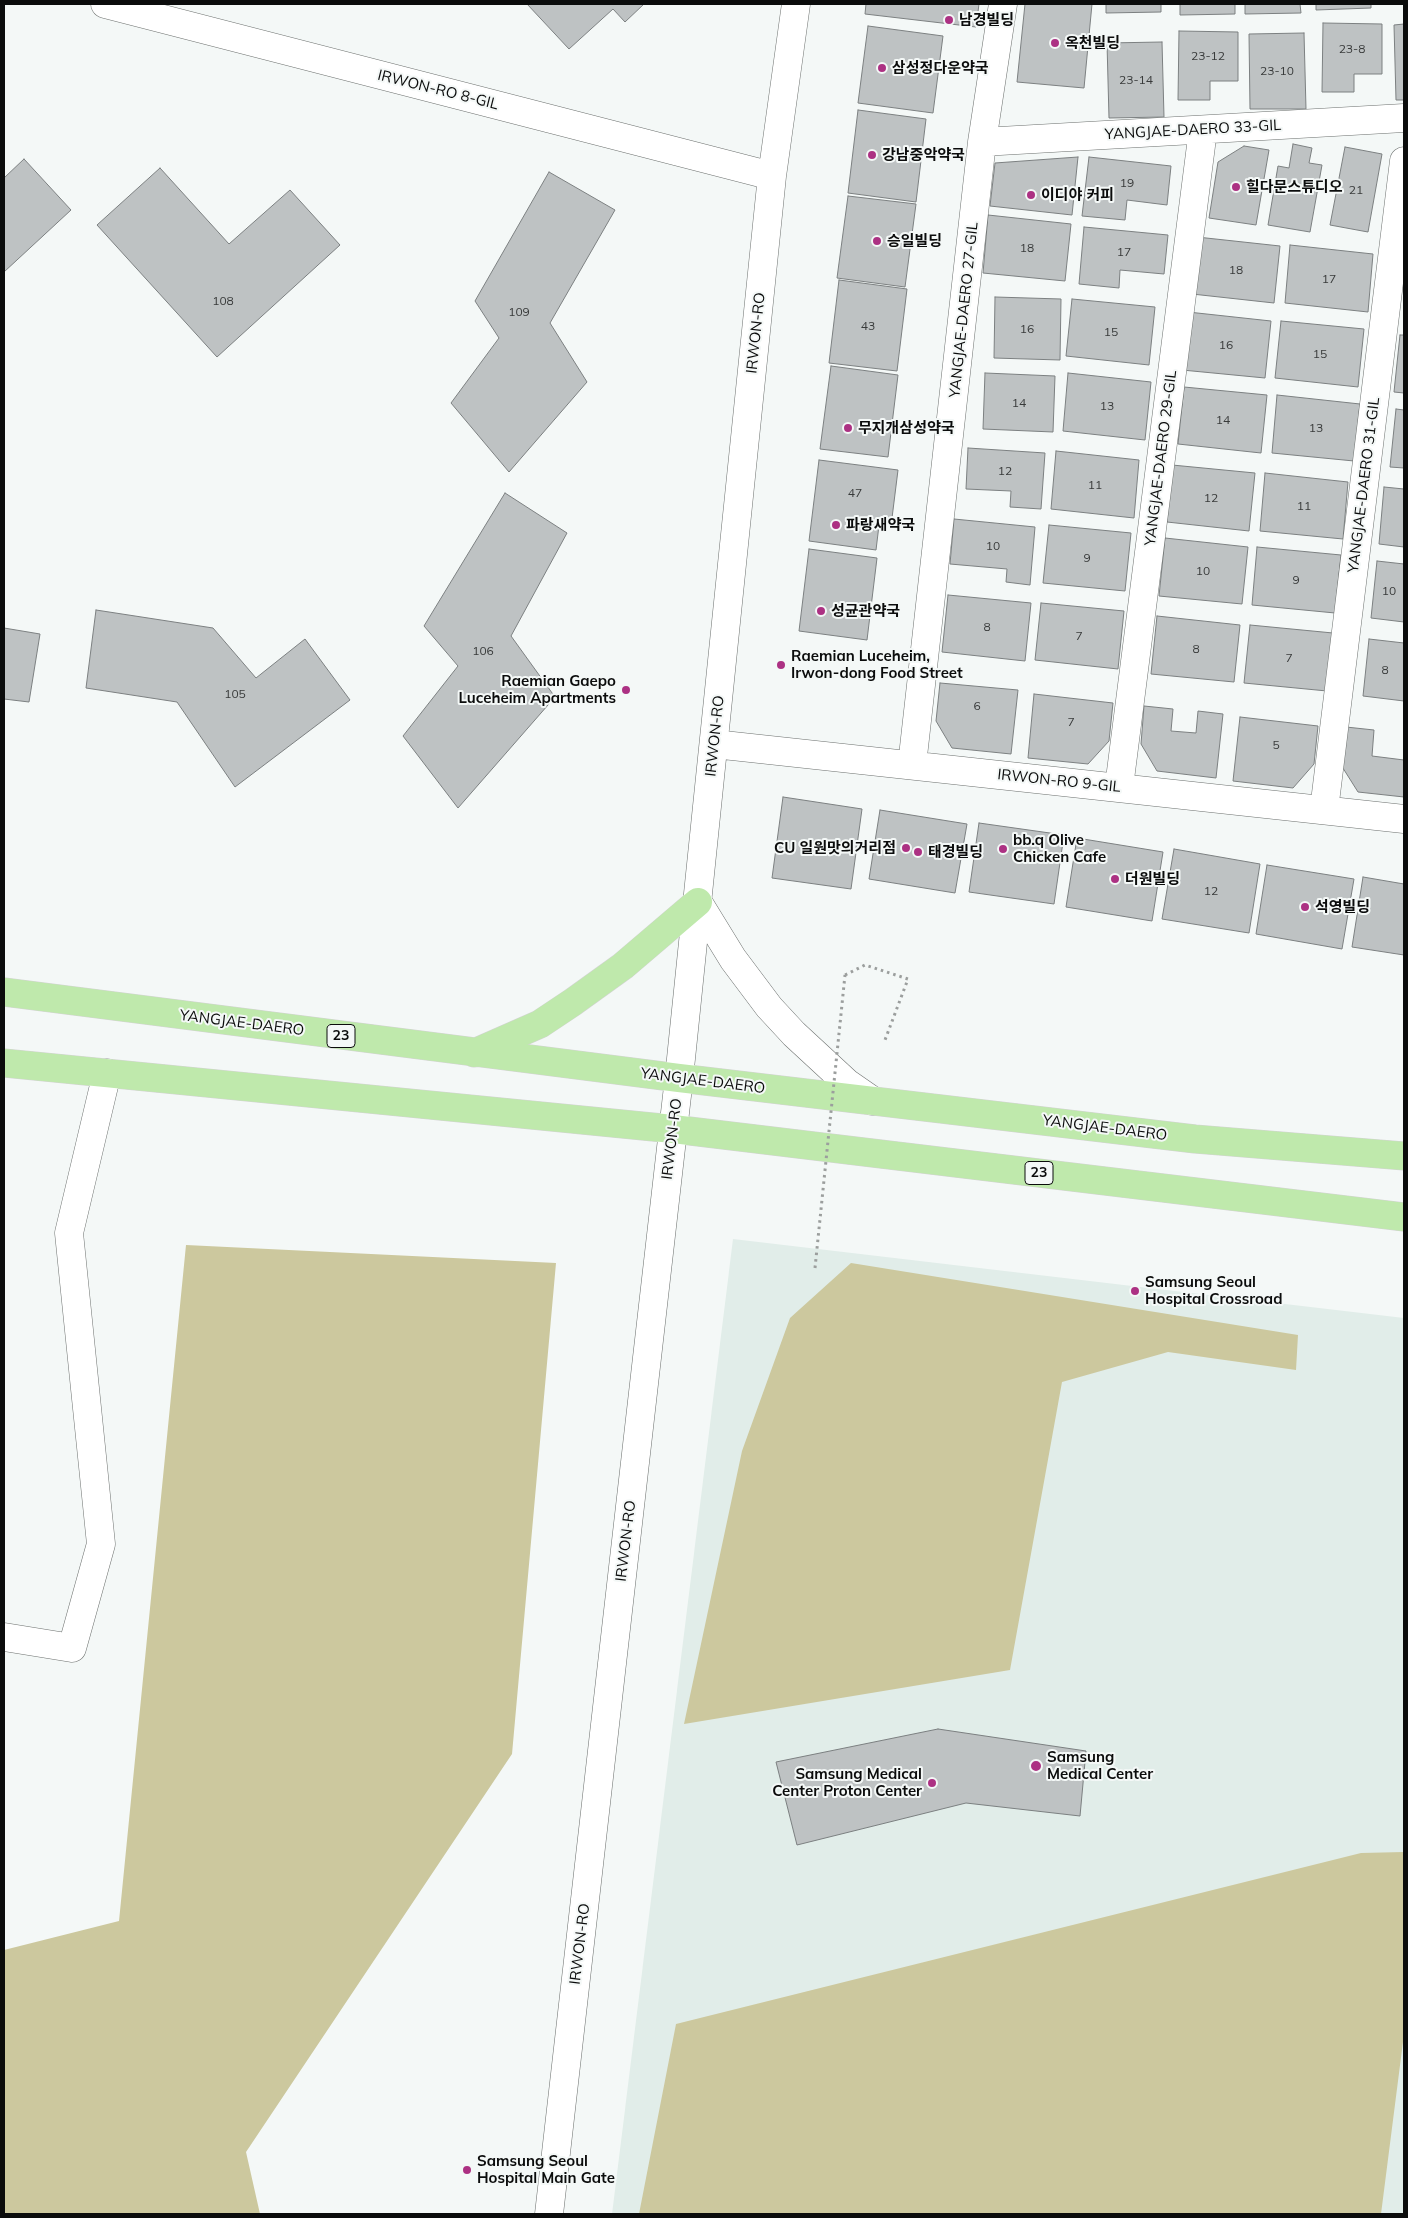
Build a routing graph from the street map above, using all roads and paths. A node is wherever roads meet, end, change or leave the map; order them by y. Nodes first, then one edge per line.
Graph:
1 (105, 4) edge
2 (796, 4) edge
3 (1003, 4) edge
4 (1404, 118) edge
5 (1203, 130) junction
6 (982, 142) junction
7 (1404, 160) edge
8 (772, 176) junction
9 (714, 744) junction
10 (912, 765) junction
11 (1118, 787) junction
12 (1324, 810) junction
13 (1404, 819) edge
14 (698, 902) junction
15 (4, 992) edge
16 (885, 1040) dead end
17 (474, 1053) junction
18 (4, 1063) edge
19 (107, 1073) junction
20 (679, 1078) junction
21 (873, 1101) junction
22 (673, 1129) junction
23 (1404, 1156) edge
24 (1404, 1217) edge
25 (815, 1268) dead end
26 (4, 1637) edge
27 (549, 2214) edge

1 - 8 street, IRWON-RO 8-GIL
2 - 8 street, IRWON-RO
3 - 6 street, YANGJAE-DAERO 27-GIL
4 - 5 street, YANGJAE-DAERO 33-GIL
5 - 6 street, YANGJAE-DAERO 33-GIL
5 - 11 street, YANGJAE-DAERO 29-GIL
6 - 10 street, YANGJAE-DAERO 27-GIL
7 - 12 street, YANGJAE-DAERO 31-GIL
8 - 9 street, IRWON-RO
9 - 10 street, IRWON-RO 9-GIL
9 - 14 street, IRWON-RO
10 - 11 street, IRWON-RO 9-GIL
11 - 12 street, IRWON-RO 9-GIL
12 - 13 street, IRWON-RO 9-GIL
14 - 17 main road
14 - 20 street, IRWON-RO
14 - 21 street
15 - 17 main road, YANGJAE-DAERO / 23
16 - 25 path, bridge
17 - 20 main road, YANGJAE-DAERO / 23
18 - 19 main road, 23
19 - 22 main road, 23
19 - 26 street
20 - 21 main road, YANGJAE-DAERO / 23
20 - 22 street, IRWON-RO
21 - 23 main road, YANGJAE-DAERO / 23
22 - 24 main road, 23
22 - 27 street, IRWON-RO

